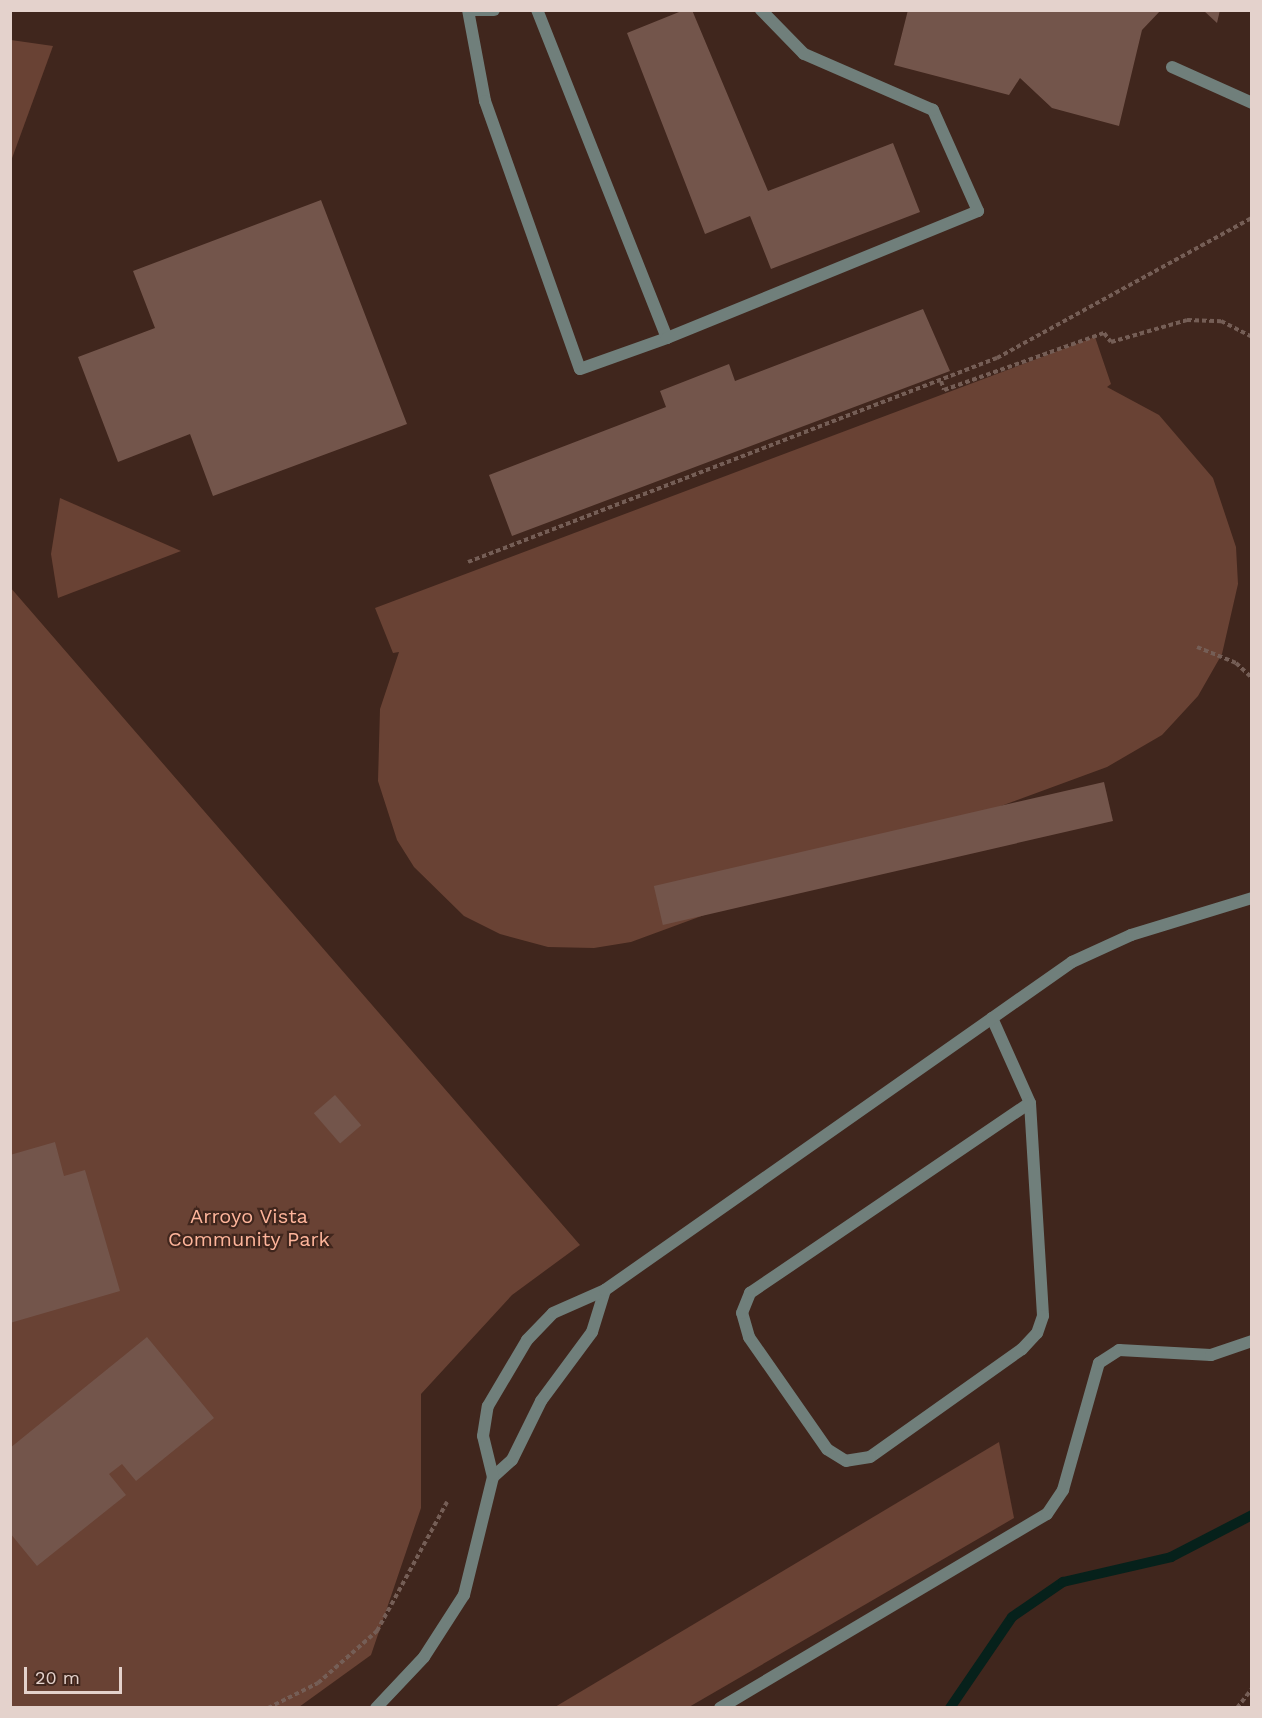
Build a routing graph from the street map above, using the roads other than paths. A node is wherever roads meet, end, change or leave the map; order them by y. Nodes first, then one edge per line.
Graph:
1 (469, 10) edge
2 (494, 10) edge
3 (537, 10) edge
4 (761, 10) edge
5 (1172, 67) dead end
6 (1251, 104) edge
7 (667, 338) junction
8 (1251, 898) edge
9 (992, 1018) junction
10 (1030, 1103) junction
11 (605, 1290) junction
12 (1251, 1341) edge
13 (493, 1477) junction
14 (376, 1707) edge
15 (720, 1707) edge

1 - 2 street
1 - 7 street
3 - 7 street
4 - 7 street
5 - 6 street
8 - 9 street
9 - 10 street
9 - 11 street
10 - 10 street
11 - 13 street
11 - 13 street
12 - 15 street
13 - 14 street

